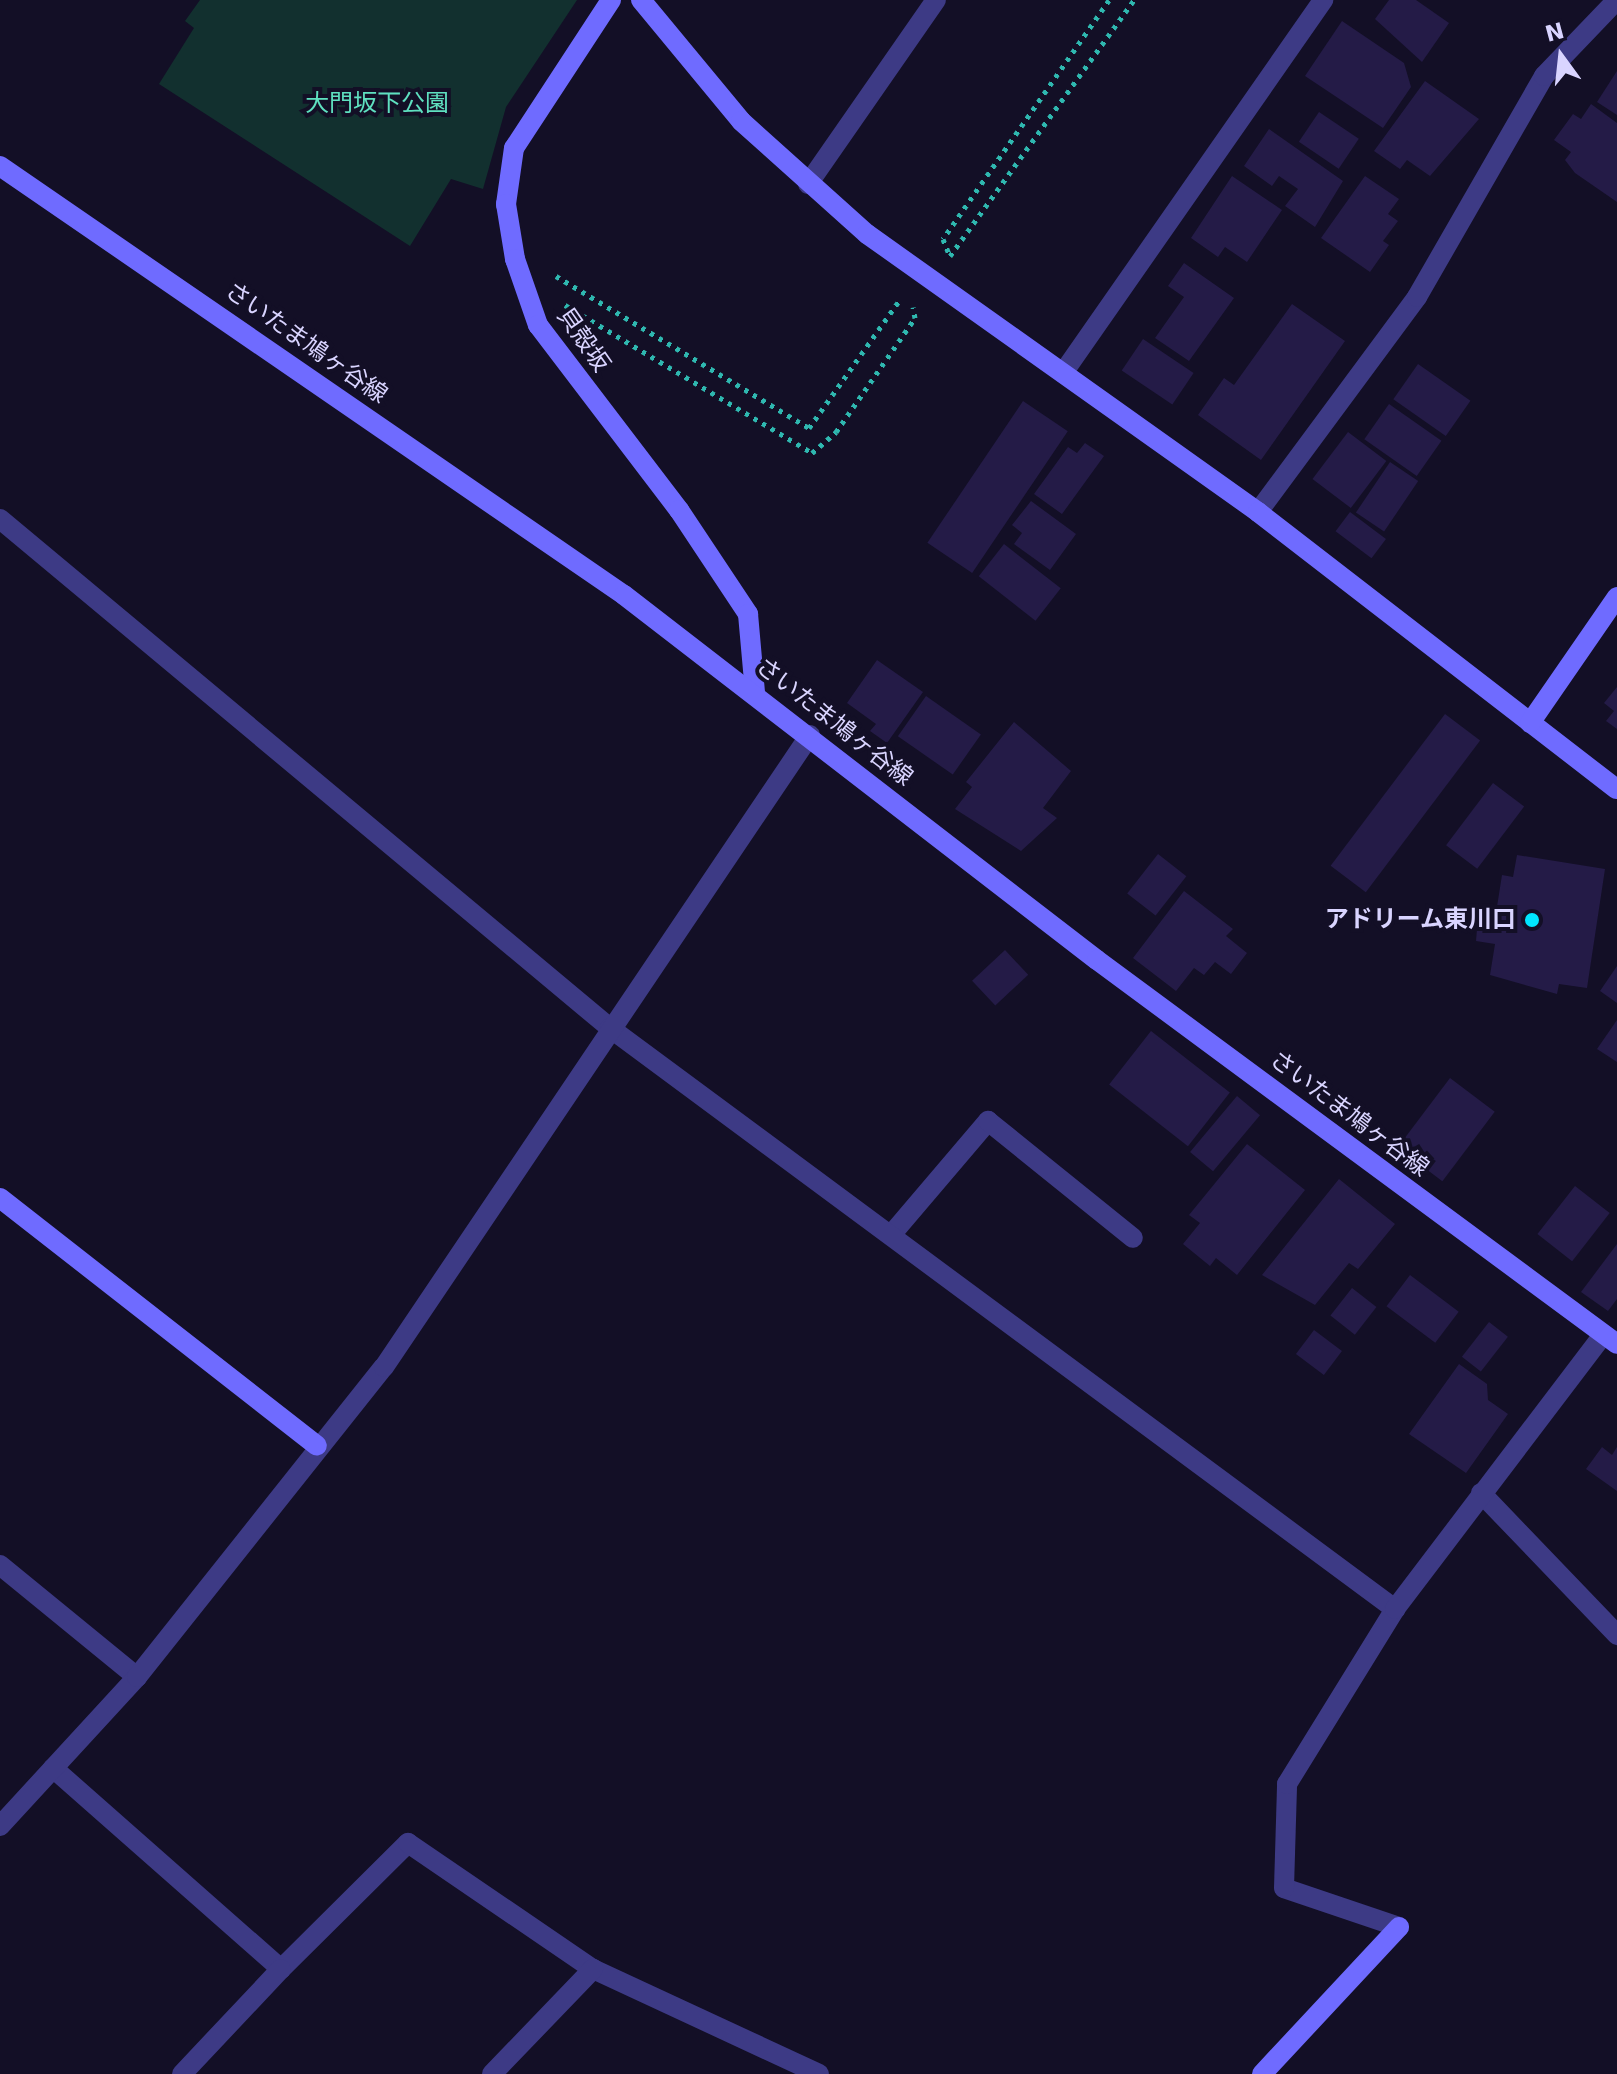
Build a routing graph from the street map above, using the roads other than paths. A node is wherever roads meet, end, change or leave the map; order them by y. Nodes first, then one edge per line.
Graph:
1 (611, 0) edge
2 (641, 0) edge
3 (936, 0) edge
4 (1323, 0) edge
5 (1617, 0) edge
6 (0, 166) edge
7 (808, 184) junction
8 (1063, 373) junction
9 (1258, 512) junction
10 (0, 519) edge
11 (1617, 597) edge
12 (755, 692) junction
13 (1530, 723) junction
14 (810, 735) junction
15 (1617, 789) edge
16 (610, 1028) junction
17 (0, 1198) edge
18 (891, 1235) junction
19 (1133, 1238) dead end
20 (1610, 1340) edge
21 (317, 1446) junction
22 (1481, 1493) junction
23 (0, 1565) edge
24 (1395, 1609) junction
25 (1617, 1635) edge
26 (137, 1677) junction
27 (53, 1768) junction
28 (0, 1826) edge
29 (281, 1969) junction
30 (593, 1969) junction
31 (182, 2074) edge
32 (492, 2074) edge
33 (819, 2074) edge
34 (1262, 2074) edge

1 - 12 street, 貝殻坂
2 - 7 street
3 - 7 street
4 - 8 street
5 - 9 street
6 - 12 street, さいたま鳩ヶ谷線
7 - 8 street
8 - 9 street
9 - 13 street
10 - 16 street
11 - 13 street
12 - 14 street, さいたま鳩ヶ谷線
13 - 15 street
14 - 16 street
14 - 20 street, さいたま鳩ヶ谷線
16 - 18 street
16 - 21 street
17 - 21 street
18 - 19 street
18 - 24 street
20 - 22 street
21 - 26 street
22 - 24 street
22 - 25 street
23 - 26 street
24 - 34 street
26 - 27 street
27 - 28 street
27 - 29 street
29 - 30 street
29 - 31 street
30 - 32 street
30 - 33 street

